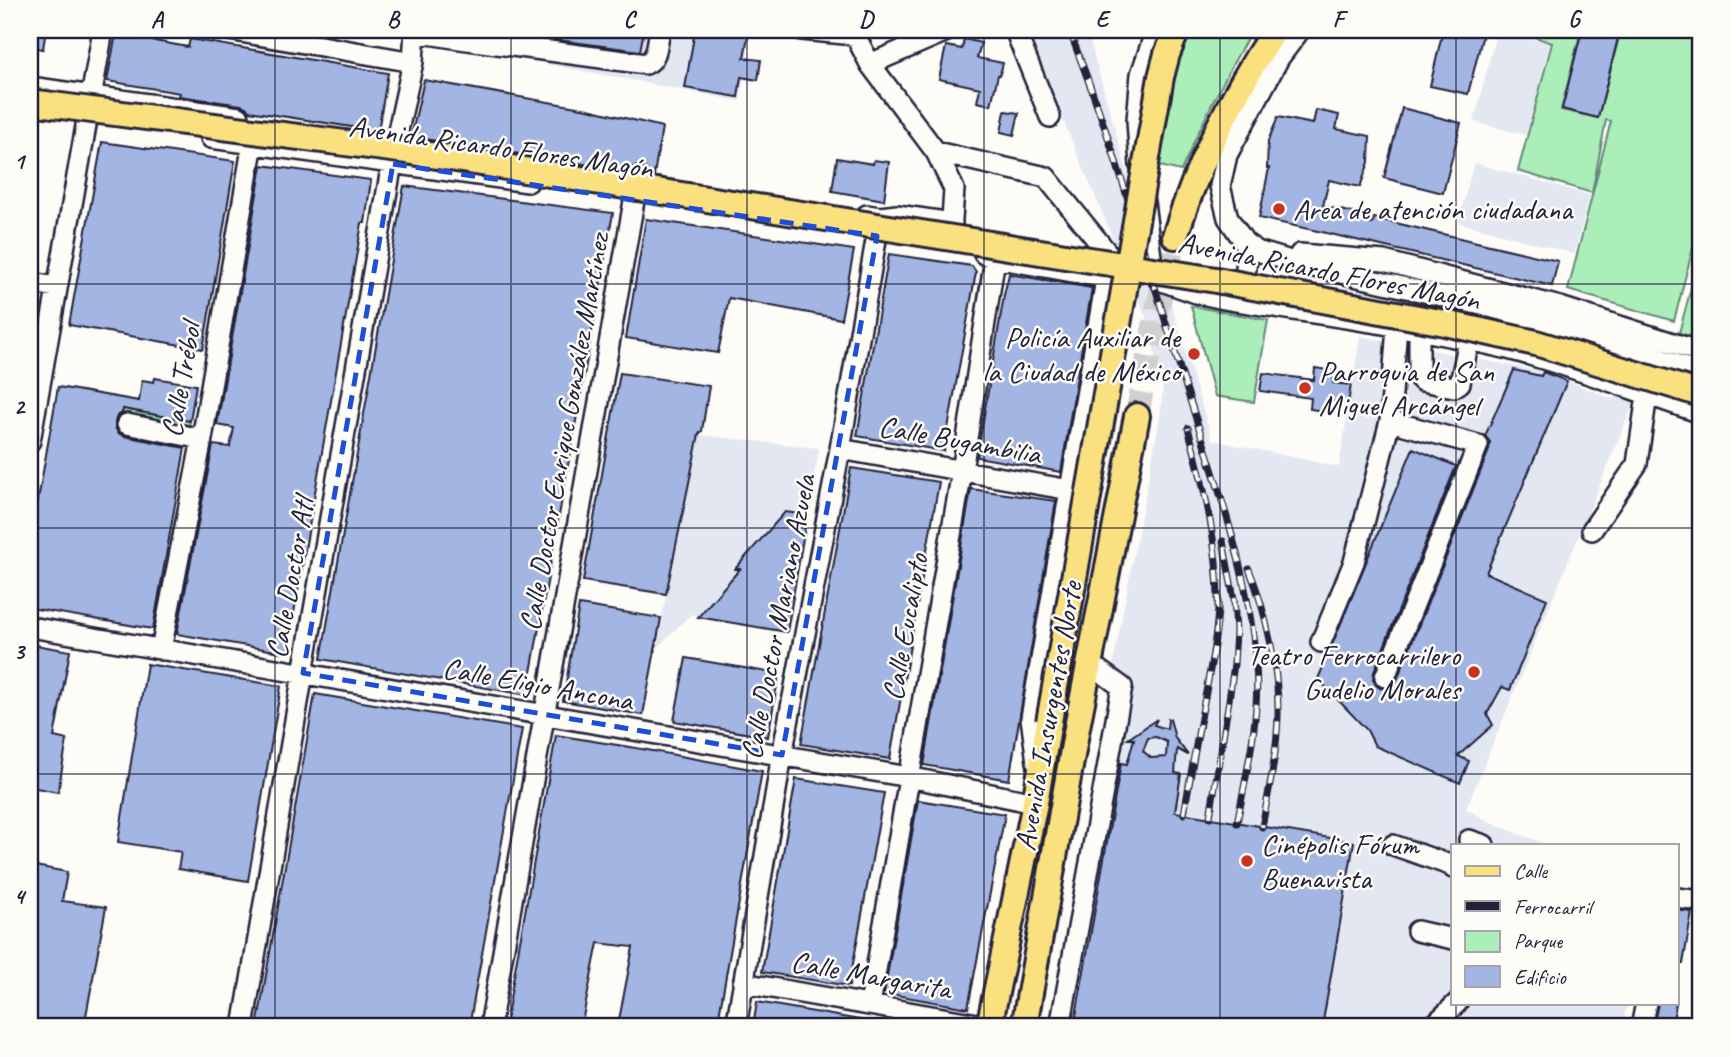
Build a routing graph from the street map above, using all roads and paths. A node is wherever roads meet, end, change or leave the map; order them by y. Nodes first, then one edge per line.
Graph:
1 (103, 30) edge
2 (229, 30) edge
3 (660, 30) edge
4 (802, 30) edge
5 (949, 30) edge
6 (1015, 30) edge
7 (1160, 30) edge
8 (1276, 30) edge
9 (1300, 30) edge
10 (415, 31) edge
11 (855, 32) edge
12 (413, 62) junction
13 (870, 64) junction
14 (30, 87) edge
15 (90, 96) junction
16 (30, 103) edge
17 (30, 112) edge
18 (1050, 117) dead end
19 (86, 120) junction
20 (257, 120) junction
21 (397, 140) junction
22 (253, 144) junction
23 (936, 152) junction
24 (393, 163) junction
25 (637, 188) junction
26 (885, 223) junction
27 (1175, 236) tunnel mouth
28 (954, 241) junction
29 (1251, 247) junction
30 (995, 258) junction
31 (1301, 264) junction
32 (1107, 278) junction
33 (30, 283) edge
34 (57, 287) junction
35 (1224, 299) junction
36 (1476, 304) junction
37 (1293, 310) junction
38 (1587, 325) junction
39 (1397, 326) junction
40 (1419, 331) junction
41 (1469, 340) junction
42 (1701, 352) edge
43 (1701, 373) edge
44 (1701, 394) edge
45 (1647, 395) junction
46 (1701, 413) edge
47 (1137, 416) tunnel mouth
48 (1390, 421) junction
49 (127, 424) dead end
50 (202, 439) junction
51 (30, 441) edge
52 (840, 449) junction
53 (962, 471) junction
54 (1070, 490) junction
55 (1592, 530) dead end
56 (30, 627) edge
57 (1321, 642) dead end
58 (161, 650) junction
59 (1089, 663) junction
60 (303, 673) junction
61 (1385, 677) dead end
62 (545, 715) junction
63 (782, 755) junction
64 (909, 777) junction
65 (1040, 777) junction
66 (1035, 803) junction
67 (1393, 845) dead end
68 (1451, 866) edge
69 (1678, 898) edge
70 (1701, 901) edge
71 (1417, 931) dead end
72 (1451, 939) edge
73 (743, 983) junction
74 (1456, 1004) edge
75 (1646, 1004) edge
76 (870, 1005) junction
77 (989, 1026) edge
78 (243, 1027) edge
79 (490, 1027) edge
80 (736, 1027) edge
81 (1024, 1027) edge
82 (1060, 1027) edge
83 (1432, 1027) edge
84 (1641, 1027) edge

1 - 15 street
2 - 12 street
3 - 10 street
4 - 11 street
5 - 13 street
6 - 18 street
7 - 35 street, Avenida Insurgentes Norte
7 - 65 main road, Avenida Insurgentes Norte, bridge
8 - 27 main road
9 - 29 street, Avenida Ricardo Flores Magón
10 - 12 street, Calle Doctor Atl
11 - 13 street
12 - 21 street, Calle Doctor Atl
13 - 23 street
14 - 15 street, Avenida Ricardo Flores Magón
15 - 19 street
15 - 20 street, Avenida Ricardo Flores Magón
16 - 44 main road, Avenida Ricardo Flores Magón, bridge
17 - 19 street, Avenida Ricardo Flores Magón
19 - 22 street, Avenida Ricardo Flores Magón
19 - 34 street
20 - 21 street, Avenida Ricardo Flores Magón
20 - 22 street, Calle Trébol
21 - 24 street, Calle Doctor Atl
21 - 25 street, Avenida Ricardo Flores Magón
22 - 24 street, Avenida Ricardo Flores Magón
22 - 50 street, Calle Trébol
23 - 28 street
23 - 32 street, Avenida Insurgentes Norte
24 - 25 street, Avenida Ricardo Flores Magón
24 - 60 street, Calle Doctor Atl
25 - 26 street, Avenida Ricardo Flores Magón
25 - 62 street, Calle Doctor Enrique González Martínez
26 - 28 street, Avenida Ricardo Flores Magón
26 - 28 street, Avenida Ricardo Flores Magón
26 - 52 street, Calle Doctor Mariano Azuela
28 - 30 street, Avenida Ricardo Flores Magón
29 - 31 street, Avenida Ricardo Flores Magón
29 - 35 street
29 - 38 street
30 - 32 street, Avenida Ricardo Flores Magón
30 - 53 street, Calle Eucalipto
31 - 36 street, Avenida Ricardo Flores Magón
31 - 37 street
32 - 54 street, Avenida Insurgentes Norte
33 - 34 street
34 - 51 street
35 - 37 street, Avenida Insurgentes Norte
36 - 38 street, Avenida Ricardo Flores Magón
36 - 41 street
37 - 39 street, Avenida Insurgentes Norte
38 - 42 street
38 - 43 street, Avenida Ricardo Flores Magón
39 - 40 street, Avenida Insurgentes Norte
39 - 48 street
40 - 41 street, Avenida Insurgentes Norte
40 - 41 street
41 - 45 street, Avenida Insurgentes Norte
45 - 46 street, Avenida Insurgentes Norte
45 - 55 street
47 - 59 main road, Avenida Insurgentes Norte
48 - 57 street
48 - 61 street
49 - 50 street
50 - 58 street, Calle Trébol
52 - 53 street, Calle Bugambilia
52 - 63 street, Calle Doctor Mariano Azuela
53 - 54 street, Calle Bugambilia
53 - 64 street, Calle Eucalipto
54 - 65 street, Avenida Insurgentes Norte
56 - 58 street, Calle Eligio Ancona
58 - 60 street, Calle Eligio Ancona
59 - 81 main road, Avenida Insurgentes Norte
59 - 82 street
60 - 62 street, Calle Eligio Ancona
60 - 78 street, Calle Doctor Atl
62 - 63 street, Calle Eligio Ancona
62 - 79 street, Calle Doctor Enrique González Martínez
63 - 64 street, Calle Eligio Ancona
63 - 73 street, Calle Doctor Mariano Azuela
64 - 66 street, Calle Eligio Ancona
64 - 76 street, Calle Eucalipto
65 - 66 main road, Avenida Insurgentes Norte
66 - 77 main road, Avenida Insurgentes Norte
67 - 68 street
69 - 70 street
71 - 72 street
73 - 76 street, Calle Margarita
73 - 80 street, Calle Doctor Mariano Azuela
74 - 83 street
75 - 84 street
76 - 77 street, Calle Margarita

